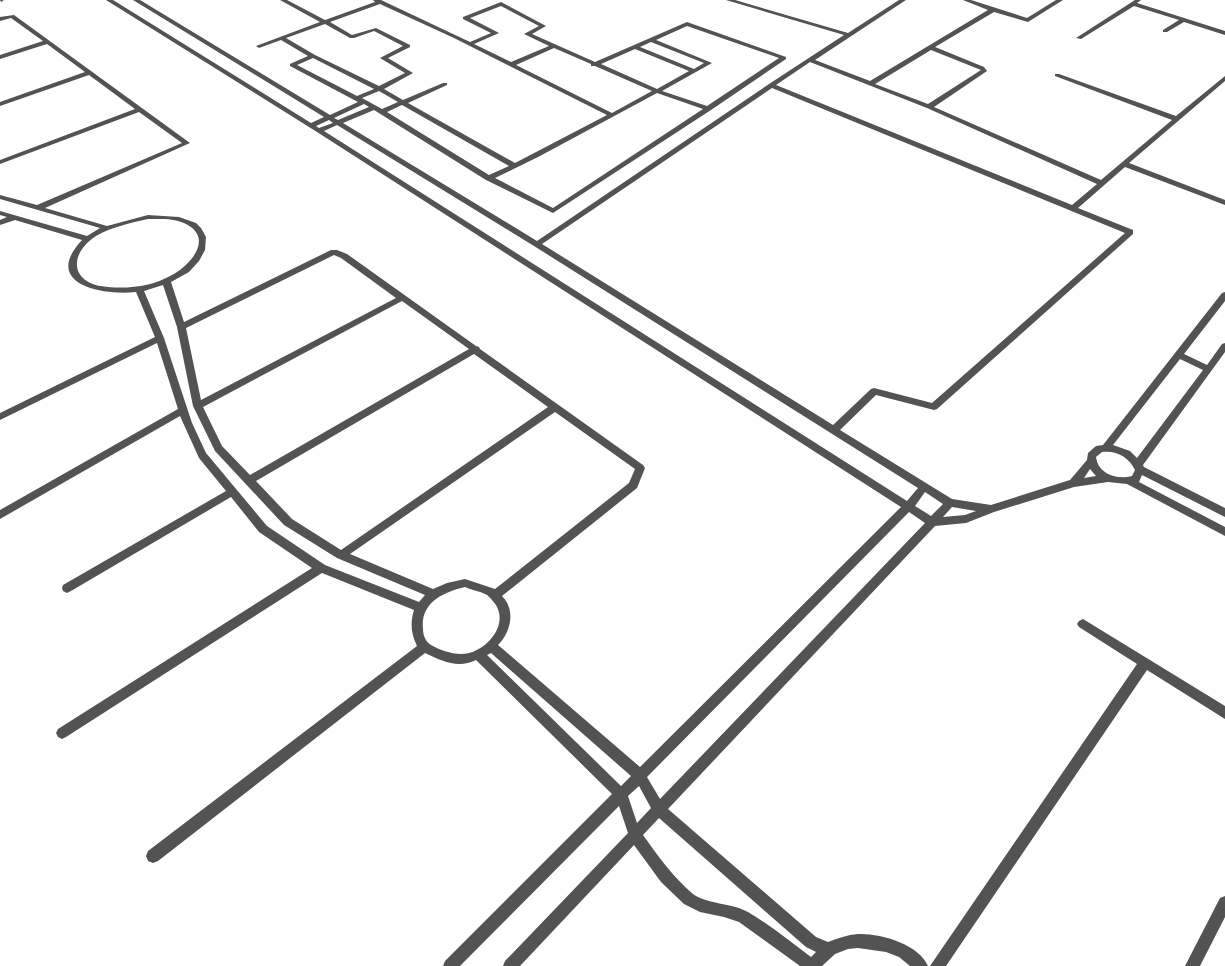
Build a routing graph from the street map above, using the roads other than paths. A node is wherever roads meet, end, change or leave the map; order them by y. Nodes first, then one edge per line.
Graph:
1 (109, 0) edge
2 (136, 0) edge
3 (283, 0) edge
4 (729, 0) edge
5 (903, 0) edge
6 (966, 0) edge
7 (1060, 0) edge
8 (378, 1) edge
9 (1135, 2) edge
10 (994, 10) junction
11 (0, 19) edge
12 (1183, 20) junction
13 (325, 22) junction
14 (1165, 32) dead end
15 (1225, 32) edge
16 (849, 35) junction
17 (282, 38) junction
18 (1079, 38) dead end
19 (651, 40) junction
20 (47, 42) junction
21 (469, 44) junction
22 (259, 46) dead end
23 (552, 46) junction
24 (635, 47) junction
25 (932, 48) junction
26 (313, 56) junction
27 (0, 57) edge
28 (810, 60) junction
29 (593, 64) junction
30 (511, 65) junction
31 (90, 72) junction
32 (694, 72) junction
33 (1057, 75) dead end
34 (1225, 78) edge
35 (445, 84) dead end
36 (870, 84) junction
37 (771, 85) junction
38 (379, 89) junction
39 (657, 92) junction
40 (356, 98) junction
41 (363, 102) junction
42 (404, 102) junction
43 (0, 104) edge
44 (374, 107) junction
45 (929, 107) junction
46 (140, 109) junction
47 (710, 109) junction
48 (381, 112) junction
49 (613, 116) junction
50 (330, 117) junction
51 (1177, 119) junction
52 (339, 122) junction
53 (310, 126) junction
54 (319, 131) junction
55 (0, 162) edge
56 (1124, 164) junction
57 (515, 166) junction
58 (489, 178) junction
59 (1102, 183) junction
60 (0, 197) edge
61 (1225, 203) edge
62 (38, 208) junction
63 (1072, 209) junction
64 (0, 213) edge
65 (15, 217) junction
66 (0, 223) edge
67 (107, 228) junction
68 (88, 239) junction
69 (537, 244) junction
70 (166, 281) junction
71 (138, 289) junction
72 (1225, 295) edge
73 (402, 298) junction
74 (181, 327) junction
75 (160, 338) junction
76 (1225, 346) edge
77 (476, 349) junction
78 (1179, 355) junction
79 (1208, 369) junction
80 (198, 406) junction
81 (555, 407) junction
82 (182, 411) junction
83 (0, 417) edge
84 (834, 430) junction
85 (1106, 448) junction
86 (1091, 461) junction
87 (1139, 467) junction
88 (1108, 478) junction
89 (248, 481) junction
90 (1129, 481) junction
91 (1074, 484) junction
92 (924, 486) junction
93 (232, 492) junction
94 (950, 503) junction
95 (908, 508) junction
96 (991, 509) junction
97 (1225, 513) edge
98 (0, 515) edge
99 (932, 522) junction
100 (1225, 532) edge
101 (341, 555) junction
102 (321, 568) junction
103 (67, 588) dead end
104 (433, 594) junction
105 (496, 595) junction
106 (421, 608) junction
107 (1083, 624) dead end
108 (424, 646) junction
109 (492, 647) junction
110 (478, 655) junction
111 (1145, 663) junction
112 (1225, 713) edge
113 (62, 733) dead end
114 (640, 776) junction
115 (622, 794) junction
116 (659, 810) junction
117 (635, 835) junction
118 (153, 856) dead end
119 (1225, 903) edge
120 (829, 950) junction
121 (450, 966) edge
122 (510, 966) edge
123 (812, 966) edge
124 (921, 966) edge
125 (937, 966) edge
126 (1192, 966) edge

1 - 53 street
2 - 50 street
3 - 13 street
4 - 16 street
5 - 16 street
6 - 10 street
7 - 10 street
8 - 13 street
8 - 21 street
9 - 12 street
9 - 18 street
10 - 25 street
11 - 20 street
12 - 14 street
12 - 15 street
13 - 17 street
13 - 38 street
16 - 28 street
17 - 22 street
17 - 26 street
19 - 24 street
19 - 32 street
19 - 47 street
20 - 27 street
20 - 31 street
21 - 23 street
21 - 30 street
23 - 29 street
23 - 30 street
24 - 29 street
24 - 32 street
25 - 36 street
25 - 45 street
26 - 38 street
26 - 40 street
28 - 36 street
28 - 37 street
29 - 39 street
30 - 49 street
31 - 43 street
31 - 46 street
32 - 39 street
33 - 51 street
34 - 51 street
35 - 42 street
36 - 45 street
37 - 63 street
37 - 69 street
38 - 40 street
38 - 42 street
39 - 47 street
39 - 49 street
40 - 41 street
41 - 44 street
41 - 50 street
42 - 48 street
42 - 57 street
44 - 48 street
44 - 52 street
45 - 59 street
46 - 55 street
46 - 62 street
47 - 58 street
48 - 58 street
49 - 57 street
50 - 52 street
50 - 53 street
51 - 56 street
52 - 54 street
52 - 69 street
53 - 54 street
54 - 95 street
56 - 59 street
56 - 61 street
57 - 58 street
59 - 63 street
60 - 62 street
62 - 67 street
63 - 84 street
64 - 65 street
65 - 66 street
65 - 68 street
67 - 68 street
67 - 70 street
68 - 71 street
69 - 84 street
70 - 71 street
70 - 74 street
71 - 75 street
72 - 78 street
73 - 74 street
73 - 77 street
73 - 80 street
74 - 80 street
75 - 82 street
75 - 83 street
76 - 79 street
77 - 81 street
77 - 89 street
78 - 79 street
78 - 85 street
79 - 87 street
80 - 89 street
81 - 101 street
81 - 105 street
82 - 93 street
82 - 98 street
84 - 92 street
85 - 86 street
85 - 87 street
86 - 88 street
86 - 91 street
87 - 90 street
87 - 97 street
88 - 90 street
88 - 91 street
89 - 101 street
90 - 100 street
91 - 96 street
92 - 94 street
92 - 95 street
93 - 102 street
93 - 103 street
94 - 96 street
94 - 99 street
95 - 99 street
95 - 114 street
96 - 99 street
99 - 116 street
101 - 104 street
102 - 106 street
102 - 113 street
104 - 105 street
104 - 106 street
105 - 109 street
106 - 108 street
107 - 111 street
108 - 110 street
108 - 118 street
109 - 110 street
109 - 114 street
110 - 115 street
111 - 112 street
111 - 125 street
114 - 115 street
114 - 116 street
115 - 117 street
115 - 121 street
116 - 117 street
116 - 120 street
117 - 122 street
117 - 123 street
119 - 126 street
120 - 123 street
120 - 124 street

